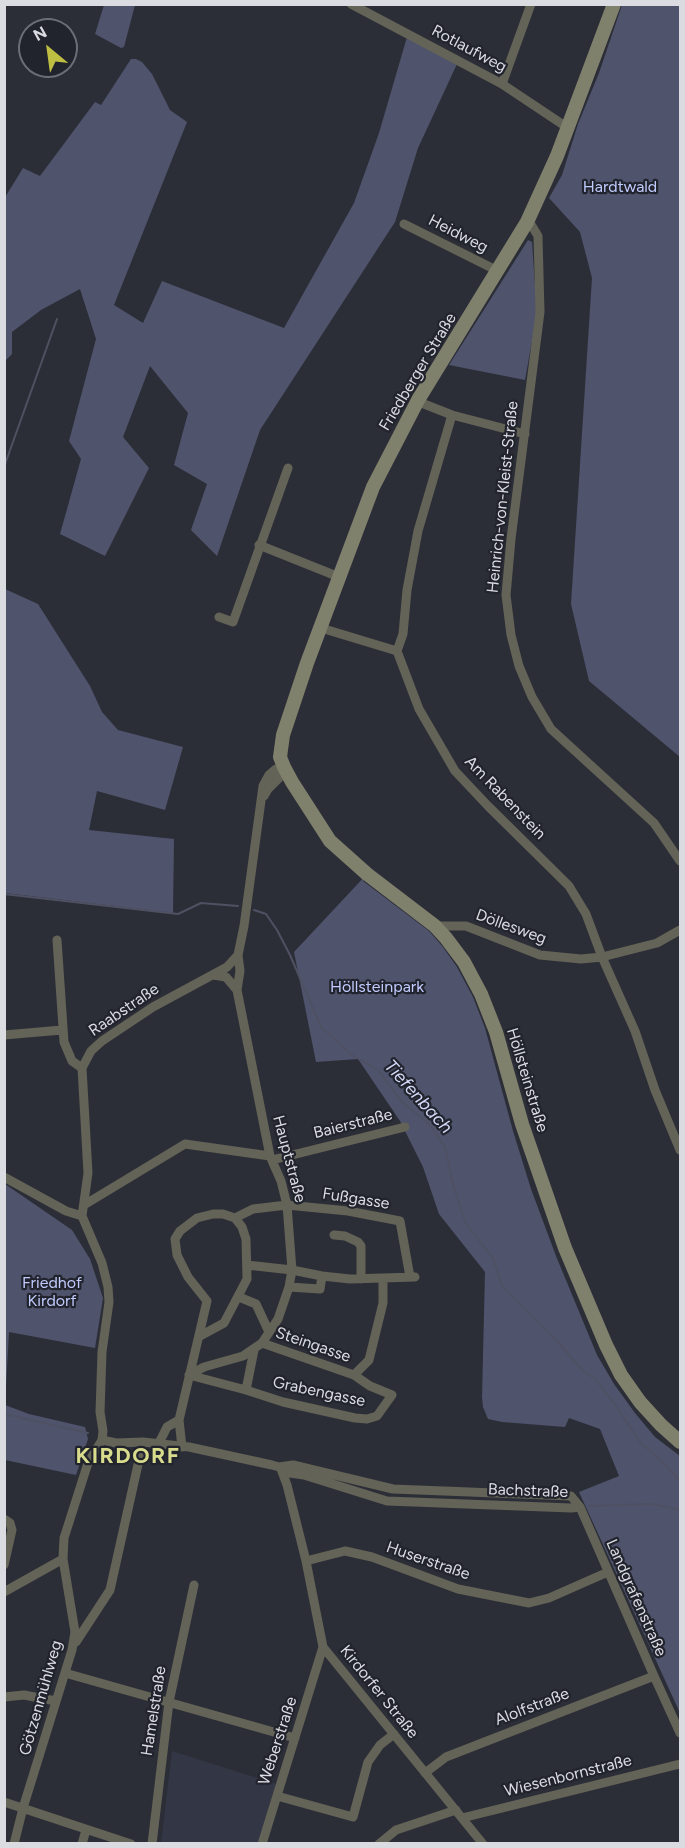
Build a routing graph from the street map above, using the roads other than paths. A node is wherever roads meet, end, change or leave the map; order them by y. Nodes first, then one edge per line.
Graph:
1 (351, 4) edge
2 (531, 4) edge
3 (614, 4) edge
4 (502, 84) junction
5 (568, 128) junction
6 (527, 222) junction
7 (404, 224) dead end
8 (498, 271) junction
9 (417, 400) junction
10 (452, 415) junction
11 (525, 434) junction
12 (288, 468) dead end
13 (259, 545) junction
14 (339, 577) junction
15 (219, 617) dead end
16 (321, 628) junction
17 (397, 651) junction
18 (284, 767) junction
19 (681, 861) edge
20 (435, 926) junction
21 (681, 930) edge
22 (57, 940) dead end
23 (238, 955) junction
24 (602, 957) junction
25 (212, 975) junction
26 (237, 990) junction
27 (62, 1030) junction
28 (4, 1035) edge
29 (82, 1068) junction
30 (405, 1126) dead end
31 (681, 1150) edge
32 (271, 1158) junction
33 (4, 1177) edge
34 (84, 1205) junction
35 (287, 1206) junction
36 (82, 1216) junction
37 (235, 1218) junction
38 (333, 1235) dead end
39 (247, 1265) junction
40 (292, 1270) junction
41 (322, 1276) junction
42 (362, 1279) junction
43 (383, 1279) junction
44 (289, 1287) junction
45 (239, 1297) junction
46 (269, 1332) junction
47 (200, 1336) junction
48 (262, 1343) junction
49 (254, 1350) junction
50 (189, 1375) junction
51 (354, 1375) junction
52 (246, 1390) junction
53 (179, 1420) junction
54 (102, 1440) junction
55 (143, 1442) junction
56 (681, 1442) edge
57 (159, 1443) junction
58 (182, 1447) junction
59 (279, 1467) junction
60 (580, 1507) joint
61 (4, 1519) edge
62 (63, 1559) junction
63 (306, 1561) junction
64 (4, 1565) edge
65 (608, 1572) junction
66 (194, 1585) dead end
67 (6, 1588) edge
68 (323, 1647) junction
69 (72, 1650) junction
70 (65, 1673) junction
71 (654, 1676) junction
72 (4, 1697) edge
73 (56, 1701) junction
74 (169, 1702) junction
75 (681, 1733) edge
76 (394, 1734) junction
77 (295, 1738) junction
78 (681, 1764) edge
79 (425, 1773) junction
80 (277, 1796) junction
81 (4, 1802) edge
82 (23, 1808) junction
83 (459, 1814) junction
84 (86, 1830) junction
85 (14, 1844) edge
86 (82, 1844) edge
87 (131, 1844) edge
88 (152, 1844) edge
89 (262, 1844) edge
90 (379, 1844) edge
91 (483, 1844) edge

1 - 4 street, Rotlaufweg
2 - 4 street
3 - 5 street, Friedberger Straße
4 - 5 street, Rotlaufweg
5 - 6 street, Friedberger Straße
6 - 8 street, Friedberger Straße
6 - 11 street, Heinrich-von-Kleist-Straße
7 - 8 street, Heidweg
8 - 9 street, Friedberger Straße
9 - 10 street
9 - 14 street, Friedberger Straße
10 - 11 street
10 - 17 street
11 - 19 street, Heinrich-von-Kleist-Straße
12 - 13 street
13 - 14 street
13 - 15 street
14 - 16 street, Friedberger Straße
16 - 17 street
16 - 18 street, Friedberger Straße
17 - 24 street, Am Rabenstein
18 - 20 street, Höllsteinstraße
18 - 23 street
20 - 24 street, Döllesweg
20 - 56 street, Höllsteinstraße
21 - 24 street, Döllesweg
22 - 27 street
23 - 25 street, Raabstraße
23 - 26 street, Hauptstraße
24 - 31 street, Am Rabenstein
25 - 26 street
25 - 29 street, Raabstraße
26 - 32 street, Hauptstraße
27 - 28 street
27 - 29 street
29 - 34 street
30 - 32 street, Baierstraße
32 - 34 street
32 - 35 street, Hauptstraße
33 - 36 street
34 - 36 street
35 - 37 street
35 - 40 street, Hauptstraße
35 - 43 street, Fußgasse
36 - 54 street
37 - 39 street
37 - 47 street
38 - 42 street
39 - 40 street
39 - 45 street
40 - 41 street
40 - 44 street, Hauptstraße
41 - 42 street
41 - 44 street
42 - 43 street
43 - 51 street
44 - 46 street, Hauptstraße
45 - 46 street
45 - 47 street
46 - 48 street, Hauptstraße
47 - 50 street
48 - 49 street, Hauptstraße
48 - 51 street, Steingasse
49 - 50 street, Hauptstraße
49 - 52 street
50 - 52 street, Grabengasse
50 - 53 street
51 - 52 street, Grabengasse
53 - 57 street
53 - 58 street
54 - 55 street, Bachstraße
54 - 62 street, Götzenmühlweg
55 - 57 street, Bachstraße
55 - 69 street
57 - 58 street, Bachstraße
58 - 59 street, Bachstraße
59 - 60 street, Bachstraße
59 - 63 street, Kirdorfer Straße
60 - 65 street, Landgrafenstraße
61 - 64 street
62 - 67 street
62 - 69 street, Götzenmühlweg
63 - 65 street, Huserstraße
63 - 68 street, Kirdorfer Straße
65 - 71 street, Landgrafenstraße
66 - 74 street, Hamelstraße
68 - 76 street, Kirdorfer Straße
68 - 77 street, Weberstraße
69 - 70 street, Götzenmühlweg
70 - 73 street, Götzenmühlweg
70 - 74 street
71 - 75 street, Landgrafenstraße
71 - 79 street, Alolfstraße
72 - 73 street
73 - 82 street, Götzenmühlweg
74 - 77 street
74 - 88 street, Hamelstraße
76 - 79 street, Kirdorfer Straße
76 - 80 street
77 - 80 street, Weberstraße
78 - 83 street, Wiesenbornstraße
79 - 83 street, Kirdorfer Straße
80 - 89 street, Weberstraße
81 - 82 street
82 - 84 street
82 - 85 street, Götzenmühlweg
83 - 90 street, Wiesenbornstraße
83 - 91 street, Kirdorfer Straße
84 - 86 street
84 - 87 street

